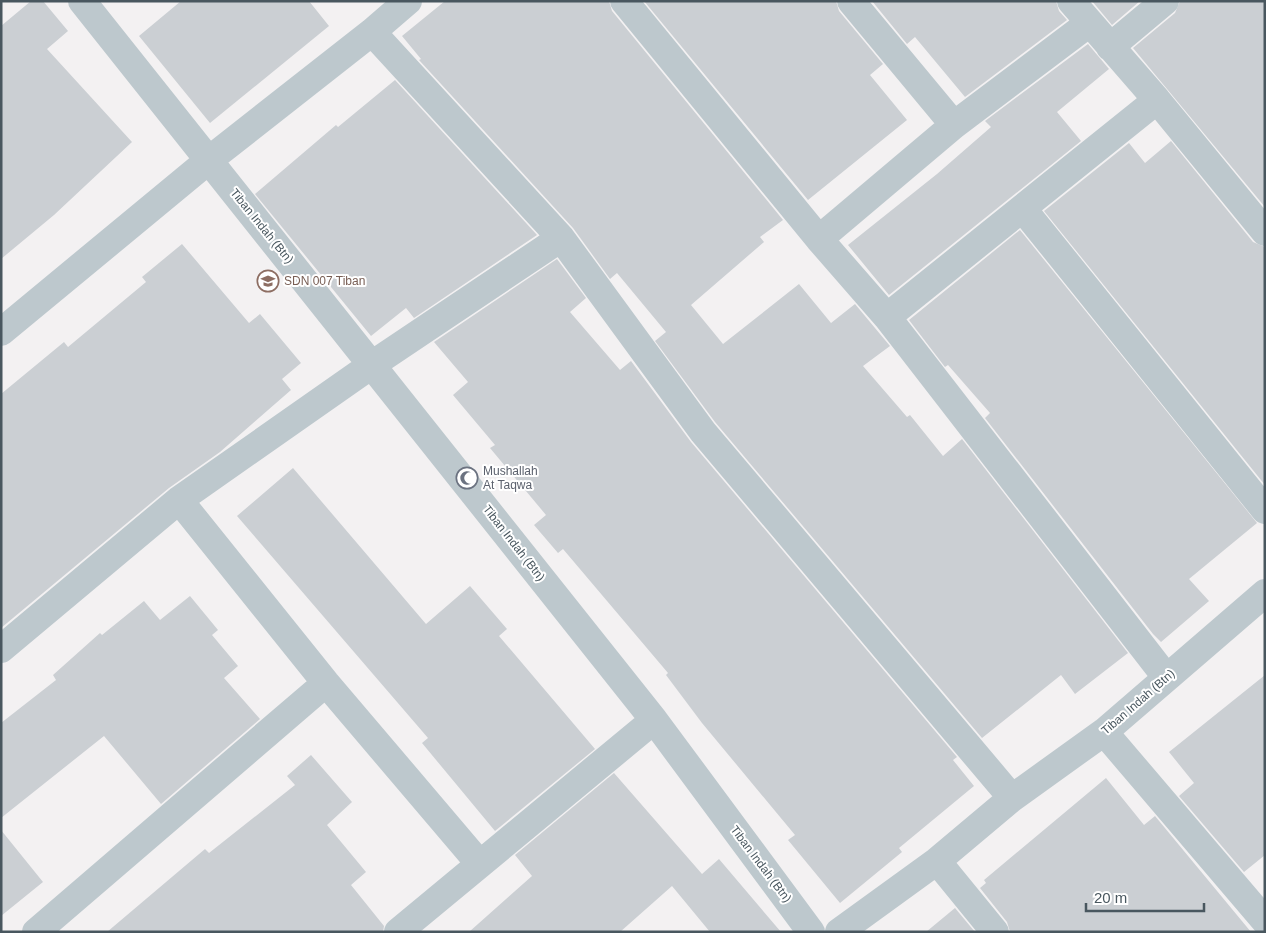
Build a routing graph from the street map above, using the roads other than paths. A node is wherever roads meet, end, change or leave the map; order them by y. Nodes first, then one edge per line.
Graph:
1 (82, 1) edge
2 (408, 1) edge
3 (624, 1) edge
4 (851, 1) edge
5 (1071, 1) edge
6 (1165, 1) edge
7 (1088, 24) junction
8 (372, 32) junction
9 (1110, 46) junction
10 (1157, 100) junction
11 (954, 126) junction
12 (209, 160) junction
13 (1023, 209) junction
14 (1265, 232) edge
15 (561, 238) junction
16 (819, 239) junction
17 (887, 317) junction
18 (1, 332) edge
19 (373, 364) junction
20 (178, 500) junction
21 (1265, 510) edge
22 (1265, 593) edge
23 (1, 649) edge
24 (1166, 678) junction
25 (326, 683) junction
26 (654, 720) junction
27 (1104, 732) junction
28 (1012, 798) junction
29 (936, 861) junction
30 (479, 863) junction
31 (1259, 904) edge
32 (36, 932) edge
33 (398, 932) edge
34 (811, 932) edge
35 (839, 932) edge
36 (995, 932) edge

1 - 12 street, Tiban Indah (Btn)
2 - 8 street
3 - 16 street
4 - 11 street
5 - 7 street
6 - 9 street
7 - 9 street
7 - 11 street
8 - 12 street
8 - 15 street
9 - 10 street
10 - 13 street
10 - 14 street
11 - 16 street
12 - 18 street
12 - 19 street, Tiban Indah (Btn)
13 - 17 street
13 - 21 street
15 - 19 street
15 - 28 street
16 - 17 street
17 - 24 street
19 - 20 street
19 - 26 street, Tiban Indah (Btn)
20 - 23 street
20 - 25 street
22 - 24 street, Tiban Indah (Btn)
24 - 27 street, Tiban Indah (Btn)
25 - 30 street
25 - 32 street
26 - 30 street
26 - 34 street, Tiban Indah (Btn)
27 - 28 street, Tiban Indah (Btn)
27 - 31 street
28 - 29 street, Tiban Indah (Btn)
29 - 35 street, Tiban Indah (Btn)
29 - 36 street
30 - 33 street

